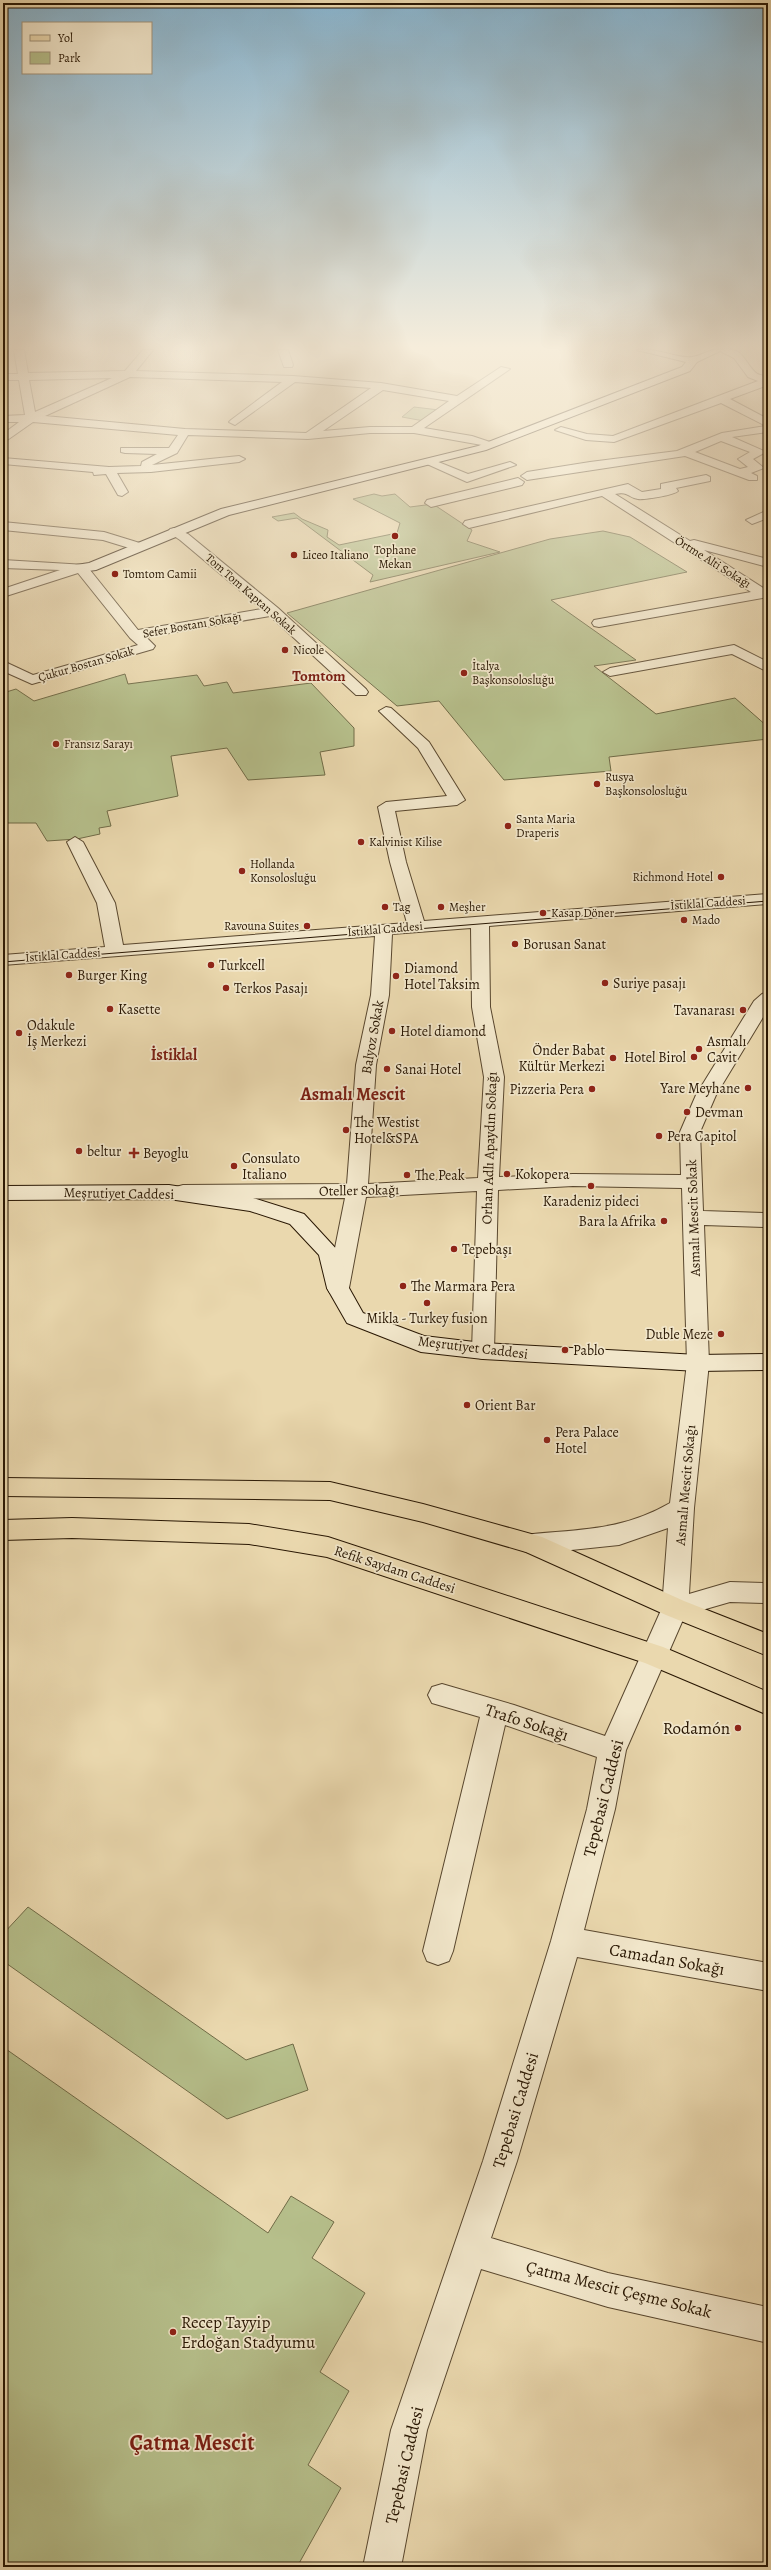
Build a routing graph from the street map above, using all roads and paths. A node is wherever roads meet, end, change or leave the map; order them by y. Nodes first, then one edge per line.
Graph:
1 (109, 470) joint
2 (385, 470) edge
3 (398, 470) edge
4 (448, 470) edge
5 (493, 470) edge
6 (514, 470) edge
7 (576, 470) edge
8 (731, 470) edge
9 (751, 470) edge
10 (739, 473) junction
11 (42, 477) dead end
12 (768, 478) edge
13 (522, 479) junction
14 (706, 479) dead end
15 (122, 492) dead end
16 (604, 492) junction
17 (431, 503) dead end
18 (556, 504) junction
19 (768, 514) edge
20 (752, 520) dead end
21 (468, 524) dead end
22 (3, 526) edge
23 (174, 532) junction
24 (676, 540) junction
25 (137, 546) junction
26 (768, 563) edge
27 (3, 564) edge
28 (81, 568) junction
29 (3, 593) edge
30 (766, 593) edge
31 (273, 611) junction
32 (599, 623) dead end
33 (135, 635) junction
34 (3, 665) edge
35 (768, 668) edge
36 (610, 672) dead end
37 (361, 692) dead end
38 (386, 711) dead end
39 (75, 842) dead end
40 (768, 899) edge
41 (480, 921) junction
42 (417, 926) junction
43 (384, 929) junction
44 (115, 951) junction
45 (3, 960) edge
46 (766, 1004) edge
47 (692, 1182) junction
48 (488, 1185) junction
49 (357, 1191) junction
50 (170, 1192) junction
51 (3, 1193) edge
52 (693, 1218) junction
53 (768, 1220) edge
54 (338, 1288) junction
55 (483, 1351) junction
56 (768, 1362) edge
57 (698, 1363) junction
58 (3, 1487) edge
59 (682, 1508) junction
60 (3, 1530) edge
61 (533, 1544) junction
62 (768, 1593) edge
63 (675, 1608) junction
64 (768, 1645) edge
65 (654, 1655) junction
66 (442, 1695) dead end
67 (768, 1704) edge
68 (495, 1710) junction
69 (612, 1750) junction
70 (566, 1941) junction
71 (438, 1951) dead end
72 (768, 1977) edge
73 (470, 2249) junction
74 (768, 2325) edge
75 (382, 2567) edge

1 - 11 street
1 - 15 street
2 - 25 street
3 - 23 street
4 - 5 street
6 - 13 street
7 - 13 street
8 - 10 street
9 - 10 street
10 - 12 street
13 - 17 street
13 - 18 street
14 - 16 street
16 - 18 street
16 - 24 street, Örtme Alti Sokağı
18 - 21 street
19 - 20 street
22 - 25 street
23 - 25 street
23 - 31 street, Tom Tom Kaptan Sokak
24 - 26 street
24 - 30 street, Örtme Alti Sokağı
25 - 28 street
27 - 28 street
28 - 29 street
28 - 33 street
30 - 32 street
31 - 33 street, Sefer Bostanı Sokağı
31 - 37 street, Tom Tom Kaptan Sokak
33 - 34 street, Çukur Bostan Sokak
35 - 36 street
38 - 42 street
39 - 44 street
40 - 41 street, İstiklal Caddesi
41 - 42 street, İstiklal Caddesi
41 - 48 street, Orhan Adlı Apaydın Sokağı
42 - 43 street, İstiklal Caddesi
43 - 44 street, İstiklal Caddesi
43 - 49 street, Balyoz Sokak
44 - 45 street, İstiklal Caddesi
46 - 47 street, Asmalı Mescit Sokak
47 - 48 street, Oteller Sokağı
47 - 52 street, Asmalı Mescit Sokak
48 - 49 street, Oteller Sokağı
48 - 55 street, Orhan Adlı Apaydın Sokağı
49 - 50 street, Oteller Sokağı
49 - 54 street, Balyoz Sokak
50 - 51 street, Meşrutiyet Caddesi
50 - 54 street, Meşrutiyet Caddesi
52 - 53 street
52 - 57 street, Asmalı Mescit Sokak
54 - 55 street, Meşrutiyet Caddesi
55 - 57 street, Meşrutiyet Caddesi
56 - 57 street, Meşrutiyet Caddesi
57 - 59 street, Asmalı Mescit Sokağı
58 - 61 main road
59 - 61 street
59 - 63 street, Asmalı Mescit Sokağı
60 - 65 main road, Refik Saydam Caddesi
61 - 63 main road
62 - 63 street
63 - 64 main road
63 - 65 street, Tepebasi Caddesi
65 - 67 main road, Refik Saydam Caddesi
65 - 69 street, Tepebasi Caddesi
66 - 68 street, Trafo Sokağı
68 - 69 street, Trafo Sokağı
68 - 71 street
69 - 70 street, Tepebasi Caddesi
70 - 72 street, Camadan Sokağı
70 - 73 street, Tepebasi Caddesi
73 - 74 street, Çatma Mescit Çeşme Sokak
73 - 75 street, Tepebasi Caddesi

